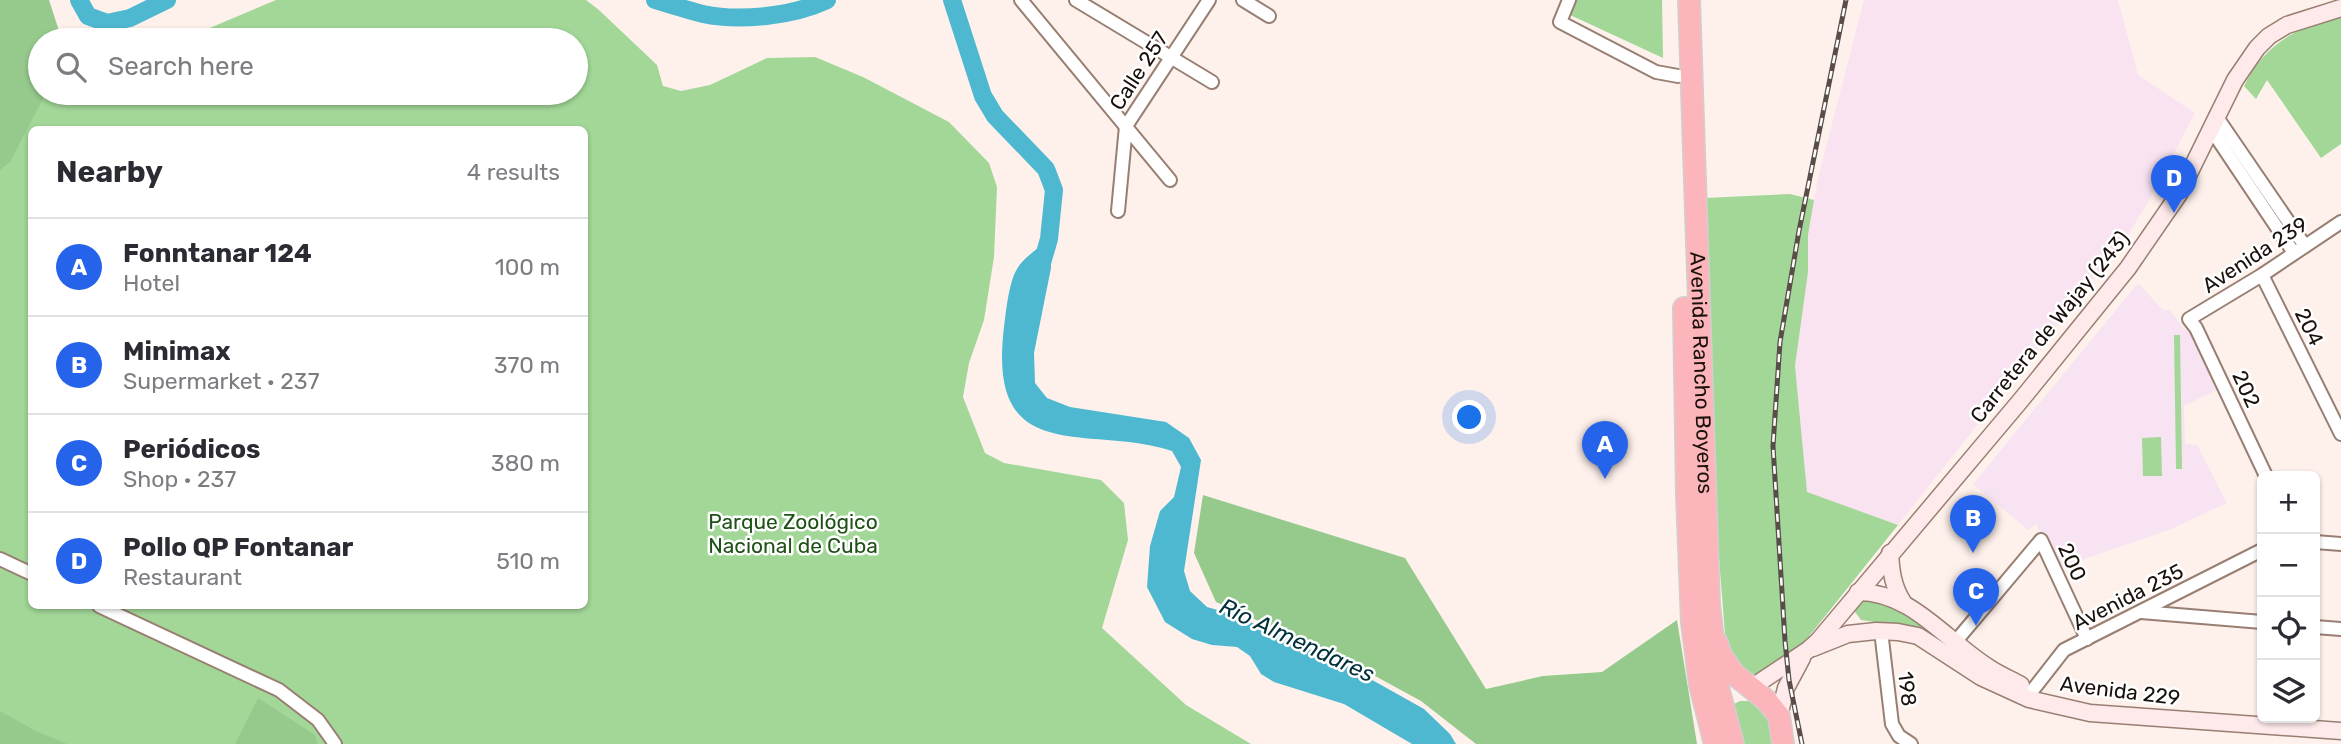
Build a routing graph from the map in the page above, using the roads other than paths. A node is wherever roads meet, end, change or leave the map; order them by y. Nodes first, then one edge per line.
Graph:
1 (1021, 0) edge
2 (1076, 0) edge
3 (1209, 0) edge
4 (1243, 0) edge
5 (1569, 0) edge
6 (1676, 0) edge
7 (1689, 0) edge
8 (2341, 8) edge
9 (1269, 16) dead end
10 (1171, 57) junction
11 (1678, 76) junction
12 (1212, 82) dead end
13 (2214, 122) junction
14 (1126, 126) junction
15 (1170, 180) dead end
16 (1118, 211) dead end
17 (2341, 222) edge
18 (2300, 249) junction
19 (2262, 275) junction
20 (2189, 320) joint
21 (2341, 434) edge
22 (2264, 471) edge
23 (2320, 542) edge
24 (2341, 544) edge
25 (1890, 553) junction
26 (2257, 553) edge
27 (0, 559) edge
28 (28, 572) edge
29 (1858, 592) junction
30 (1903, 602) junction
31 (105, 609) edge
32 (1844, 609) junction
33 (2139, 612) junction
34 (2257, 622) edge
35 (1711, 624) junction
36 (2320, 627) edge
37 (2341, 629) edge
38 (1875, 631) junction
39 (2087, 639) junction
40 (1950, 647) junction
41 (1808, 650) junction
42 (1751, 688) junction
43 (2031, 695) junction
44 (1722, 705) junction
45 (2257, 715) edge
46 (1779, 716) junction
47 (2320, 719) edge
48 (2341, 720) edge
49 (2341, 731) edge
50 (1713, 735) edge
51 (335, 744) edge
52 (1733, 744) edge
53 (1783, 744) edge
54 (1911, 744) edge

1 - 14 street
2 - 10 street
3 - 10 street, Calle 257
4 - 9 street
5 - 11 street
6 - 11 highway, Avenida Rancho Boyeros
7 - 35 highway, Avenida Rancho Boyeros
8 - 13 street, Carretera de Wajay (243)
10 - 12 street
10 - 14 street, Calle 257
11 - 50 highway, Avenida Rancho Boyeros
13 - 18 street
13 - 25 street, Carretera de Wajay (243)
14 - 15 street
14 - 16 street, Calle 257
17 - 18 street, Avenida 239
18 - 19 street, Avenida 239
19 - 20 street, Avenida 239
19 - 21 street, 204
20 - 22 street, 202
23 - 24 street
25 - 29 street, Carretera de Wajay (243)
25 - 30 street
26 - 33 street, Avenida 235
27 - 28 street
29 - 30 street, Avenida 229
29 - 32 street, Carretera de Wajay (243)
30 - 40 street, Avenida 229
31 - 51 street
32 - 38 street
32 - 41 street, Carretera de Wajay (243)
33 - 34 street
33 - 39 street, Avenida 235
35 - 42 highway
35 - 44 highway, Avenida Rancho Boyeros
36 - 37 street
38 - 40 street, Avenida 229
38 - 41 street, Avenida 229
38 - 54 street, 198
39 - 40 street, 200
39 - 43 street, Avenida 235
40 - 43 street, Avenida 229
41 - 42 street, Carretera de Wajay (243)
41 - 46 street, Carretera de Wajay (243)
42 - 44 highway
42 - 46 highway
43 - 45 street, Avenida 229
43 - 49 street, Avenida 229
44 - 50 highway
44 - 52 highway, Avenida Rancho Boyeros
46 - 53 highway
47 - 48 street

